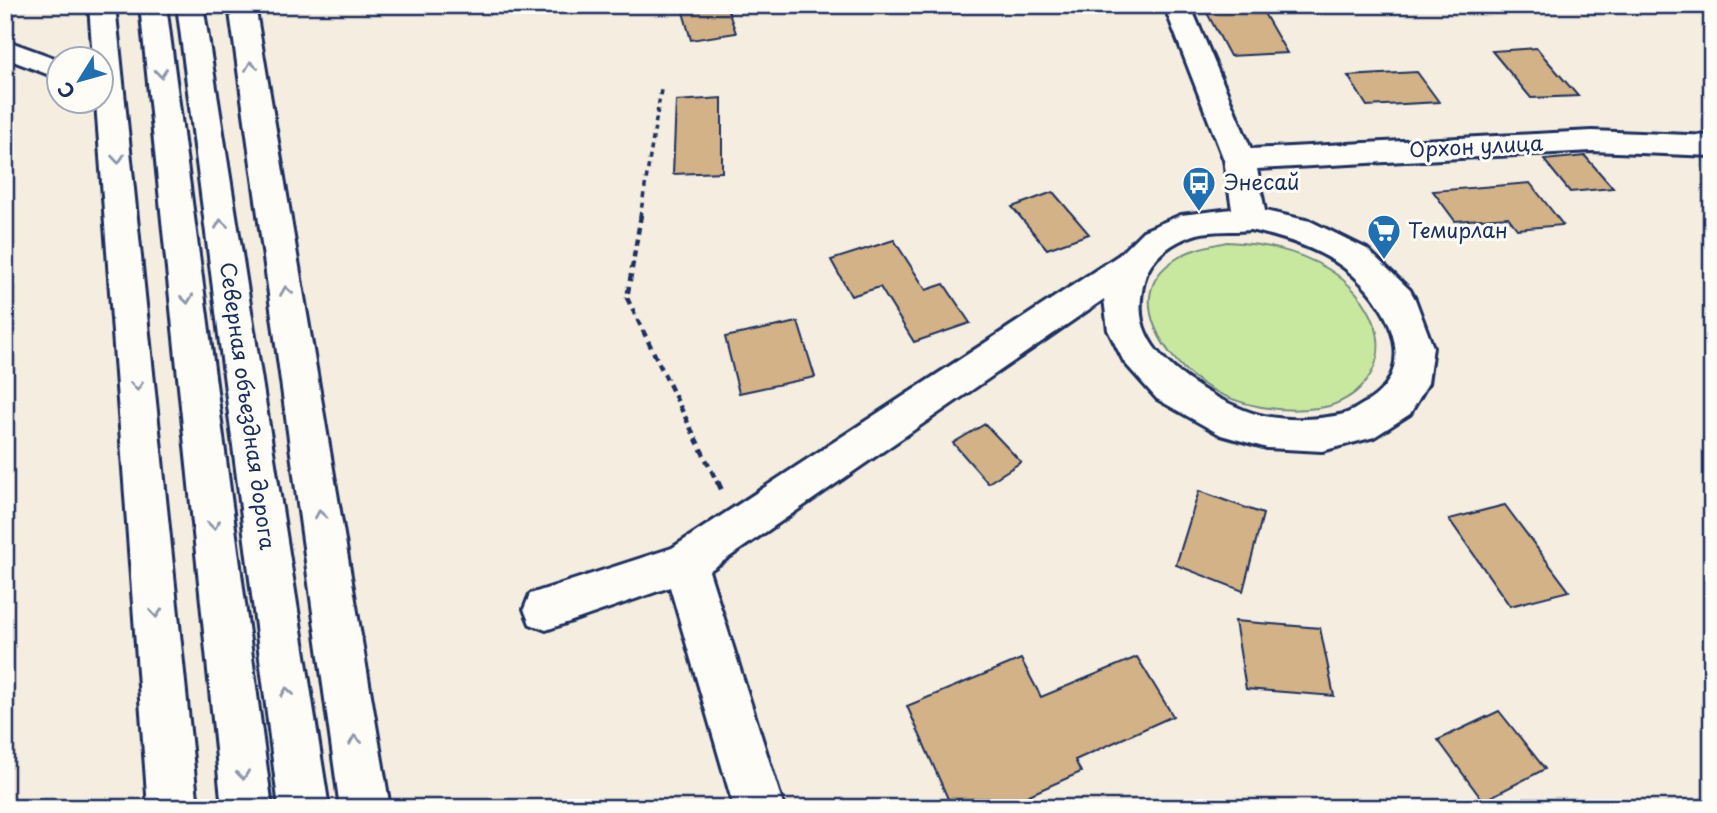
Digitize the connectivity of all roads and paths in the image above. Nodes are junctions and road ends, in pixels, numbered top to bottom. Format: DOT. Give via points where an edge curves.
graph roads {
  1 [pos="102,5"];
  2 [pos="153,5"];
  3 [pos="190,5"];
  4 [pos="242,5"];
  5 [pos="1177,5"];
  6 [pos="104,46"];
  7 [pos="5,48"];
  8 [pos="46,64"];
  9 [pos="661,90"];
  10 [pos="109,116"];
  11 [pos="1712,146"];
  12 [pos="1240,160"];
  13 [pos="1250,219"];
  14 [pos="1131,264"];
  15 [pos="741,528"];
  16 [pos="685,563"];
  17 [pos="546,609"];
  18 [pos="173,808"];
  19 [pos="247,808"];
  20 [pos="304,808"];
  21 [pos="365,808"];
  22 [pos="759,808"];
  1 -- 6 [label="main road"];
  2 -- 19 [label="main road, Северная объездная дорога, one-way"];
  20 -- 3 [label="main road, Северная объездная дорога, one-way"];
  21 -- 4 [label="main road, one-way"];
  5 -- 12 [label="main road"];
  7 -- 8 [label="main road"];
  9 -- 15 [label="path" via="627,298"];
  10 -- 18 [label="main road, one-way"];
  11 -- 12 [label="main road, Орхон улица" via="1592,141"];
  12 -- 13 [label="main road"];
  13 -- 14 [label="main road" via="1193,223 1155,239"];
  13 -- 14 [label="main road" via="1298,229 1355,258 1397,299 1415,347 1409,383 1396,402 1360,426 1322,435 1267,432 1235,424 1170,388 1137,352 1126,330 1122,300"];
  14 -- 15 [label="main road"];
  15 -- 16 [label="main road"];
  16 -- 17 [label="main road"];
  16 -- 22 [label="main road"];
}
